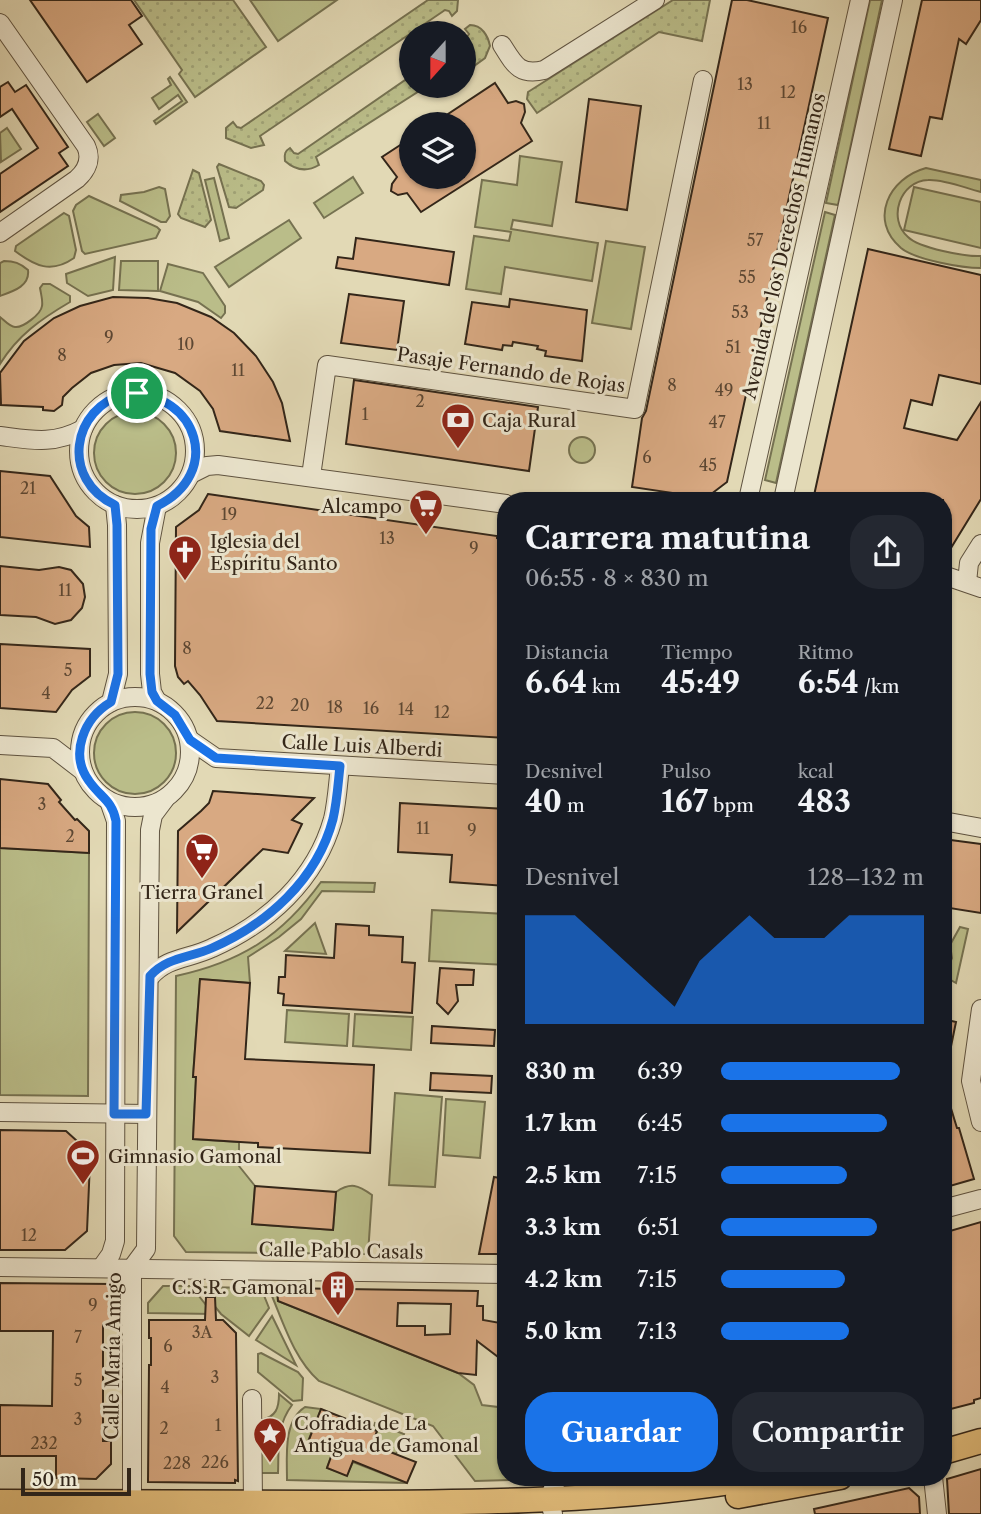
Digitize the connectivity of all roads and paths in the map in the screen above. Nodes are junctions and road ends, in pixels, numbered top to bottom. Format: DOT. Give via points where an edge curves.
graph roads {
  1 [pos="655,0"];
  2 [pos="860,0"];
  3 [pos="893,0"];
  4 [pos="0,23"];
  5 [pos="502,46"];
  6 [pos="703,80"];
  7 [pos="0,233"];
  8 [pos="83,429"];
  9 [pos="0,436"];
  10 [pos="48,441"];
  11 [pos="194,441"];
  12 [pos="80,464"];
  13 [pos="218,465"];
  14 [pos="191,474"];
  15 [pos="311,477"];
  16 [pos="750,492"];
  17 [pos="785,492"];
  18 [pos="497,503"];
  19 [pos="115,505"];
  20 [pos="157,506"];
  21 [pos="981,544"];
  22 [pos="952,578"];
  23 [pos="974,585"];
  24 [pos="157,701"];
  25 [pos="111,702"];
  26 [pos="89,723"];
  27 [pos="190,740"];
  28 [pos="0,745"];
  29 [pos="53,748"];
  30 [pos="216,758"];
  31 [pos="340,766"];
  32 [pos="83,771"];
  33 [pos="186,775"];
  34 [pos="497,775"];
  35 [pos="165,799"];
  36 [pos="109,801"];
  37 [pos="952,823"];
  38 [pos="981,828"];
  39 [pos="150,940"];
  40 [pos="175,959"];
  41 [pos="150,976"];
  42 [pos="981,1009"];
  43 [pos="0,1112"];
  44 [pos="114,1114"];
  45 [pos="146,1114"];
  46 [pos="981,1122"];
  47 [pos="981,1199"];
  48 [pos="952,1207"];
  49 [pos="146,1249"];
  50 [pos="0,1267"];
  51 [pos="101,1268"];
  52 [pos="132,1268"];
  53 [pos="175,1270"];
  54 [pos="497,1274"];
  55 [pos="251,1399"];
  56 [pos="981,1425"];
  57 [pos="952,1433"];
  58 [pos="981,1441"];
  59 [pos="952,1449"];
  60 [pos="628,1486"];
  61 [pos="774,1486"];
  62 [pos="934,1486"];
  63 [pos="553,1496"];
  64 [pos="0,1502"];
  65 [pos="132,1502"];
  66 [pos="263,1508"];
  67 [pos="574,1514"];
  68 [pos="937,1514"];
  1 -- 5 [label="street" via="544,70 522,71"];
  2 -- 16 [label="street, Avenida de los Derechos Humanos"];
  3 -- 17 [label="street"];
  4 -- 7 [label="street" via="89,156 77,179"];
  6 -- 15 [label="street, Pasaje Fernando de Rojas" via="635,410 327,365"];
  8 -- 10 [label="street"];
  8 -- 11 [label="street" via="94,411 110,399 127,393 145,394 175,407"];
  8 -- 12 [label="street"];
  9 -- 10 [label="street"];
  10 -- 12 [label="street"];
  11 -- 13 [label="street"];
  11 -- 14 [label="street"];
  12 -- 19 [label="street" via="92,489"];
  13 -- 14 [label="street"];
  13 -- 15 [label="street"];
  14 -- 20 [label="street" via="180,491"];
  15 -- 18 [label="street"];
  19 -- 20 [label="street"];
  19 -- 25 [label="street" via="118,674"];
  20 -- 24 [label="street" via="150,543 151,684"];
  21 -- 23 [label="street" via="969,563"];
  22 -- 23 [label="street"];
  24 -- 25 [label="street" via="132,698"];
  24 -- 27 [label="street" via="175,715"];
  25 -- 26 [label="street"];
  26 -- 29 [label="street"];
  26 -- 32 [label="street" via="80,746"];
  27 -- 30 [label="street"];
  27 -- 33 [label="street"];
  28 -- 29 [label="street"];
  29 -- 32 [label="street"];
  30 -- 31 [label="street, Calle Luis Alberdi"];
  30 -- 33 [label="street"];
  31 -- 34 [label="street, Calle Luis Alberdi"];
  31 -- 40 [label="street" via="331,823 317,856 295,888 252,927 201,953"];
  32 -- 36 [label="street"];
  33 -- 35 [label="street"];
  35 -- 36 [label="street" via="143,806"];
  35 -- 39 [label="street" via="151,822"];
  36 -- 44 [label="street, Calle María Amigo" via="116,821"];
  37 -- 38 [label="street"];
  39 -- 40 [label="street"];
  39 -- 41 [label="street"];
  40 -- 41 [label="street"];
  41 -- 45 [label="street"];
  42 -- 46 [label="street" via="971,1081"];
  43 -- 44 [label="street"];
  44 -- 45 [label="street"];
  44 -- 51 [label="street, Calle María Amigo" via="115,1241"];
  45 -- 49 [label="street"];
  47 -- 48 [label="street"];
  49 -- 52 [label="street, Calle María Amigo"];
  49 -- 53 [label="street"];
  50 -- 51 [label="street, Calle Pablo Casals"];
  51 -- 52 [label="street, Calle Pablo Casals"];
  52 -- 53 [label="street, Calle Pablo Casals"];
  52 -- 65 [label="street, Calle María Amigo"];
  53 -- 54 [label="street, Calle Pablo Casals"];
  55 -- 66 [label="street"];
  56 -- 57 [label="highway"];
  58 -- 59 [label="highway"];
  60 -- 63 [label="highway"];
  61 -- 67 [label="highway" via="700,1501"];
  62 -- 68 [label="street"];
  63 -- 66 [label="highway"];
  64 -- 65 [label="highway"];
  65 -- 66 [label="highway"];
}
